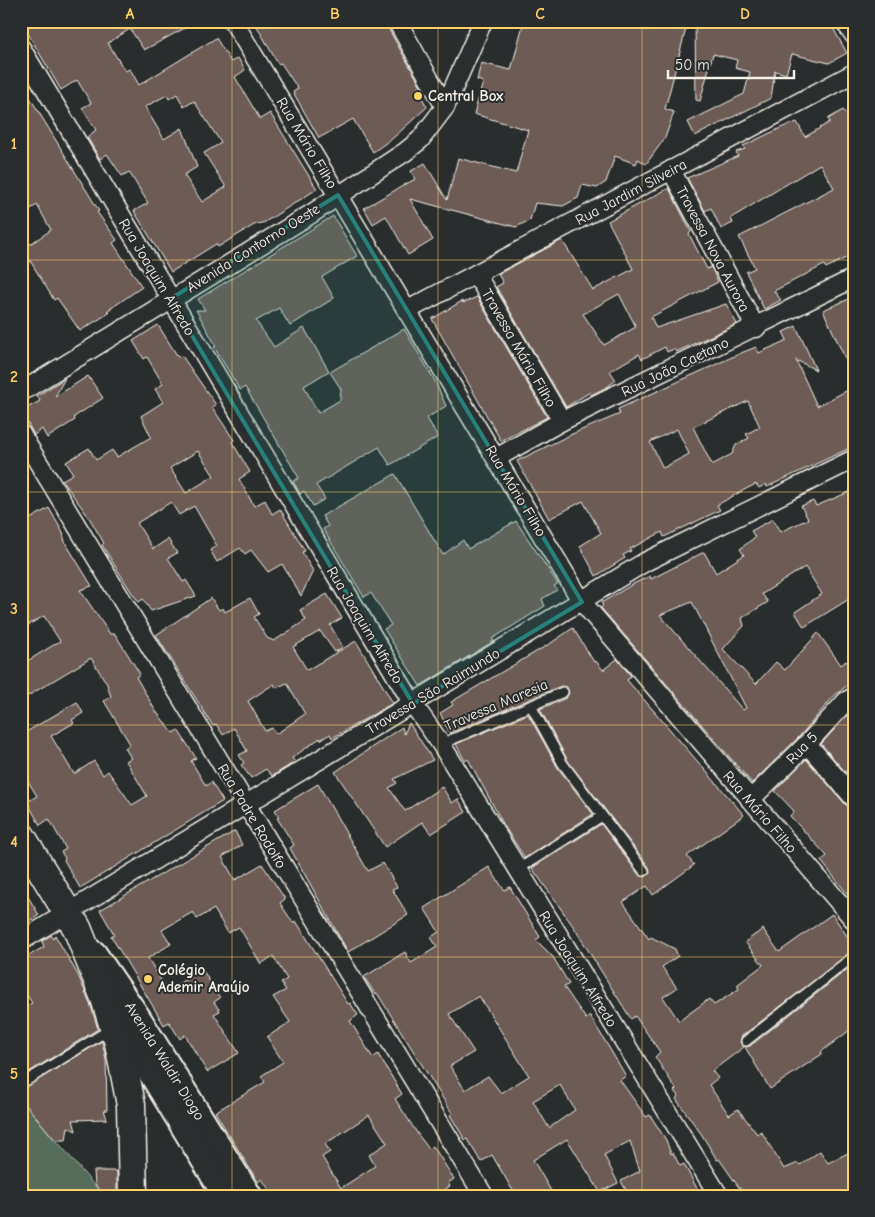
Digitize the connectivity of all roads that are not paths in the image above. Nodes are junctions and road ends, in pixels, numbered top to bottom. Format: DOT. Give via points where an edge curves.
graph roads {
  1 [pos="233,21"];
  2 [pos="397,21"];
  3 [pos="483,21"];
  4 [pos="844,21"];
  5 [pos="854,35"];
  6 [pos="21,48"];
  7 [pos="854,73"];
  8 [pos="444,106"];
  9 [pos="671,170"];
  10 [pos="338,194"];
  11 [pos="476,274"];
  12 [pos="854,278"];
  13 [pos="170,299"];
  14 [pos="408,310"];
  15 [pos="756,328"];
  16 [pos="21,392"];
  17 [pos="562,421"];
  18 [pos="21,434"];
  19 [pos="496,458"];
  20 [pos="854,460"];
  21 [pos="582,602"];
  22 [pos="563,692"];
  23 [pos="854,697"];
  24 [pos="412,704"];
  25 [pos="531,706"];
  26 [pos="441,744"];
  27 [pos="807,744"];
  28 [pos="854,798"];
  29 [pos="750,800"];
  30 [pos="245,804"];
  31 [pos="602,816"];
  32 [pos="21,836"];
  33 [pos="517,870"];
  34 [pos="644,871"];
  35 [pos="72,920"];
  36 [pos="854,920"];
  37 [pos="21,941"];
  38 [pos="854,956"];
  39 [pos="105,998"];
  40 [pos="114,1026"];
  41 [pos="746,1041"];
  42 [pos="21,1084"];
  43 [pos="133,1196"];
  44 [pos="226,1196"];
  45 [pos="249,1196"];
  46 [pos="484,1196"];
  47 [pos="719,1196"];
  1 -- 10 [label="street, Rua Mário Filho"];
  2 -- 8 [label="street"];
  3 -- 8 [label="street, Avenida Contorno Oeste"];
  4 -- 5 [label="street"];
  6 -- 13 [label="street, Rua Joaquim Alfredo"];
  7 -- 9 [label="street, Rua Jardim Silveira"];
  8 -- 10 [label="street, Avenida Contorno Oeste" via="420,140"];
  9 -- 11 [label="street, Rua Jardim Silveira"];
  9 -- 15 [label="street, Travessa Nova Aurora"];
  10 -- 13 [label="street, Avenida Contorno Oeste" via="312,214"];
  10 -- 14 [label="street, Rua Mário Filho"];
  11 -- 14 [label="street, Rua Jardim Silveira"];
  11 -- 17 [label="street, Travessa Mário Filho"];
  12 -- 15 [label="street, Rua João Caetano"];
  13 -- 16 [label="street, Avenida Contorno Oeste"];
  13 -- 24 [label="street, Rua Joaquim Alfredo"];
  14 -- 19 [label="street, Rua Mário Filho"];
  15 -- 17 [label="street, Rua João Caetano"];
  17 -- 19 [label="street, Rua João Caetano"];
  18 -- 30 [label="street, Rua Padre Rodolfo"];
  19 -- 21 [label="street, Rua Mário Filho"];
  20 -- 21 [label="street, Travessa São Raimundo" via="645,562"];
  21 -- 24 [label="street, Travessa São Raimundo"];
  21 -- 29 [label="street, Rua Mário Filho"];
  22 -- 25 [label="lane, Travessa Maresia"];
  23 -- 27 [label="street, Rua 5" via="846,701"];
  24 -- 26 [label="street, Rua Joaquim Alfredo"];
  24 -- 30 [label="street, Travessa São Raimundo"];
  25 -- 26 [label="lane, Travessa Maresia"];
  25 -- 31 [label="lane" via="563,764"];
  26 -- 33 [label="street, Rua Joaquim Alfredo"];
  27 -- 28 [label="street"];
  27 -- 29 [label="street, Rua 5"];
  29 -- 36 [label="street, Rua Mário Filho"];
  30 -- 35 [label="street, Travessa São Raimundo"];
  30 -- 46 [label="street, Rua Padre Rodolfo"];
  31 -- 33 [label="lane"];
  31 -- 34 [label="lane"];
  32 -- 35 [label="main road, Avenida Waldir Diogo"];
  33 -- 47 [label="street, Rua Joaquim Alfredo"];
  35 -- 37 [label="street, Travessa São Raimundo"];
  35 -- 39 [label="main road, Avenida Waldir Diogo"];
  35 -- 45 [label="street, Avenida Waldir Diogo" via="136,1015"];
  38 -- 41 [label="lane"];
  39 -- 40 [label="main road, Avenida Waldir Diogo"];
  39 -- 44 [label="street, Avenida Waldir Diogo"];
  40 -- 42 [label="lane"];
  40 -- 43 [label="main road, Avenida Waldir Diogo" via="131,1105"];
}
